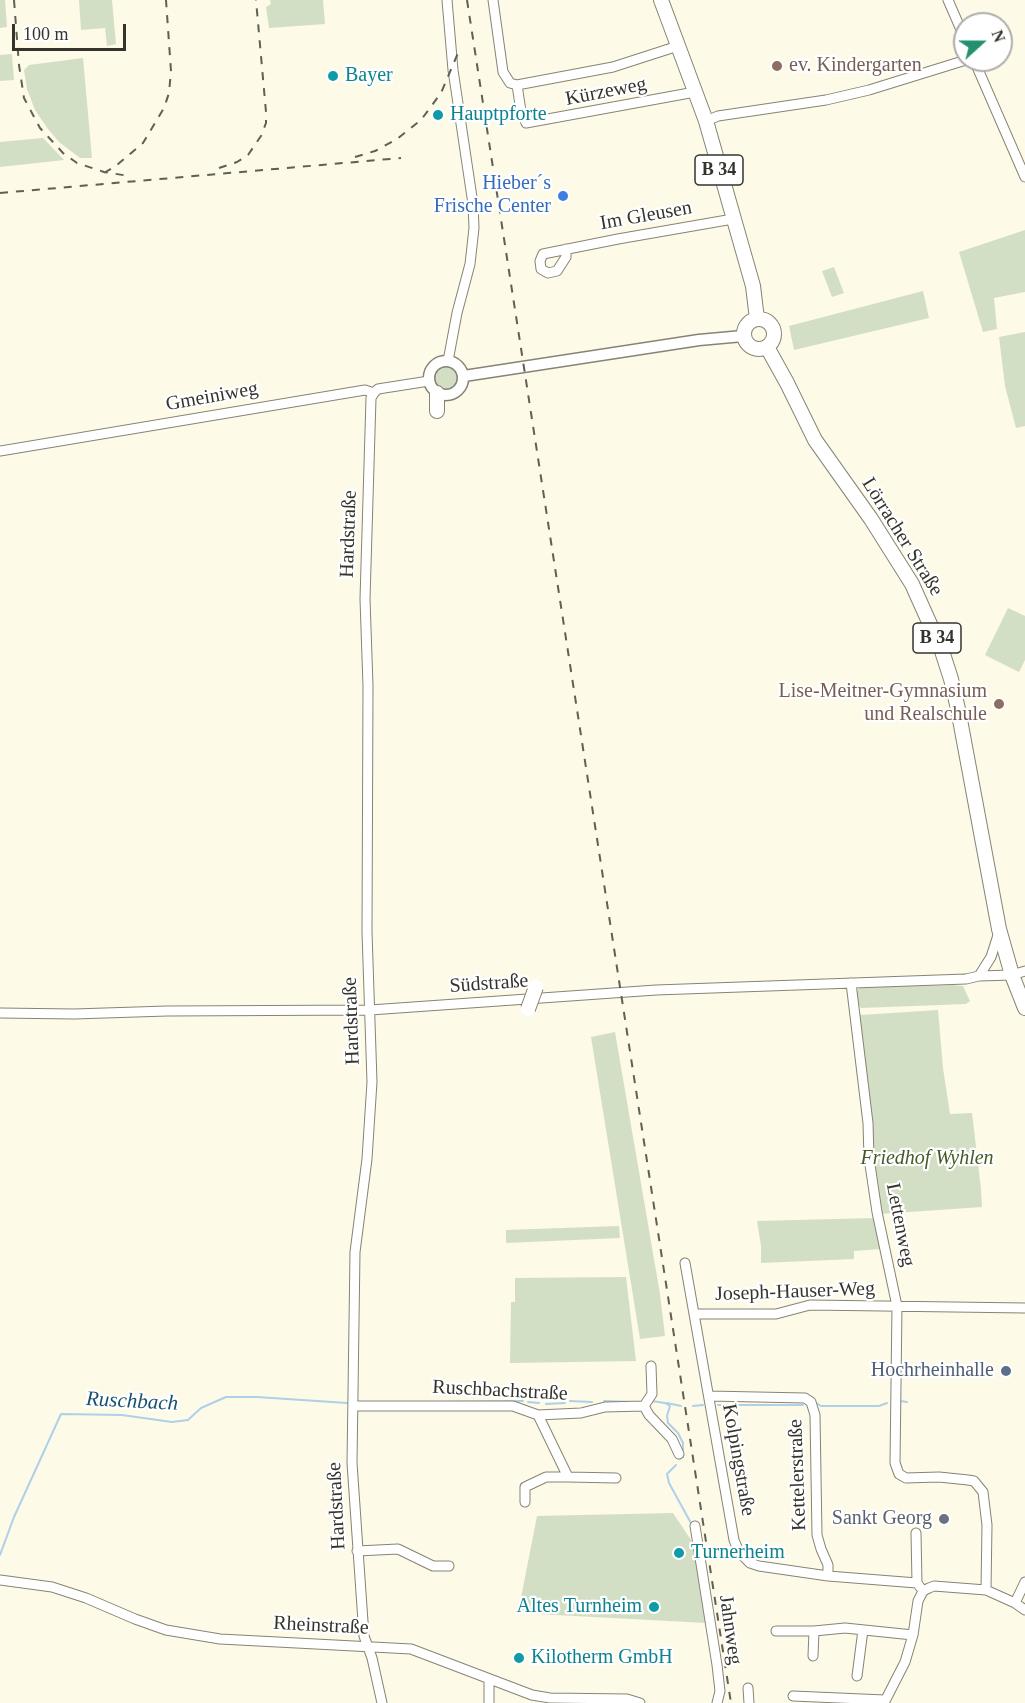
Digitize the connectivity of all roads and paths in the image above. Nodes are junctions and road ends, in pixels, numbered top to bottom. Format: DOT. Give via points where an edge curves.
graph roads {
  1 [pos="447,0"];
  2 [pos="493,0"];
  3 [pos="661,0"];
  4 [pos="678,46"];
  5 [pos="953,64"];
  6 [pos="979,72"];
  7 [pos="517,85"];
  8 [pos="696,92"];
  9 [pos="706,121"];
  10 [pos="1025,177"];
  11 [pos="733,219"];
  12 [pos="566,249"];
  13 [pos="757,319"];
  14 [pos="744,336"];
  15 [pos="767,347"];
  16 [pos="448,361"];
  17 [pos="464,376"];
  18 [pos="429,381"];
  19 [pos="374,393"];
  20 [pos="443,394"];
  21 [pos="441,411"];
  22 [pos="0,451"];
  23 [pos="999,929"];
  24 [pos="1018,973"];
  25 [pos="979,976"];
  26 [pos="851,983"];
  27 [pos="536,987"];
  28 [pos="1025,1008"];
  29 [pos="528,1009"];
  30 [pos="370,1010"];
  31 [pos="0,1012"];
  32 [pos="685,1263"];
  33 [pos="897,1306"];
  34 [pos="1025,1308"];
  35 [pos="694,1314"];
  36 [pos="651,1365"];
  37 [pos="709,1396"];
  38 [pos="353,1406"];
  39 [pos="644,1406"];
  40 [pos="538,1415"];
  41 [pos="679,1454"];
  42 [pos="568,1477"];
  43 [pos="616,1478"];
  44 [pos="525,1502"];
  45 [pos="695,1526"];
  46 [pos="916,1533"];
  47 [pos="357,1551"];
  48 [pos="449,1566"];
  49 [pos="828,1576"];
  50 [pos="0,1580"];
  51 [pos="1025,1582"];
  52 [pos="917,1583"];
  53 [pos="986,1590"];
  54 [pos="923,1592"];
  55 [pos="1015,1603"];
  56 [pos="1025,1610"];
  57 [pos="863,1630"];
  58 [pos="776,1631"];
  59 [pos="814,1631"];
  60 [pos="913,1635"];
  61 [pos="368,1646"];
  62 [pos="813,1656"];
  63 [pos="857,1677"];
  64 [pos="489,1680"];
  65 [pos="748,1688"];
  66 [pos="793,1696"];
  67 [pos="532,1699"];
  68 [pos="885,1701"];
  69 [pos="382,1703"];
  70 [pos="489,1703"];
  71 [pos="640,1703"];
  72 [pos="717,1703"];
  73 [pos="749,1703"];
  1 -- 16 [label="street" via="451,60 474,222 470,264"];
  2 -- 7 [label="street, Kürzeweg" via="503,72 510,83"];
  3 -- 4 [label="main road, B 34"];
  4 -- 7 [label="street, Kürzeweg" via="613,67"];
  4 -- 8 [label="main road, B 34"];
  5 -- 9 [label="street" via="869,90"];
  6 -- 10 [label="street"];
  7 -- 8 [label="street, Kürzeweg" via="526,123"];
  8 -- 9 [label="main road, B 34"];
  9 -- 11 [label="main road, B 34"];
  11 -- 12 [label="street, Im Gleusen"];
  11 -- 13 [label="main road, B 34" via="753,286"];
  13 -- 14 [label="main road" via="745,327"];
  13 -- 15 [label="main road" via="766,321 773,331"];
  14 -- 15 [label="main road" via="752,348"];
  14 -- 17 [label="street"];
  15 -- 23 [label="main road, Lörracher Straße / B 34" via="815,440 899,562 932,626 951,678"];
  16 -- 17 [label="street" via="458,366"];
  16 -- 18 [label="street" via="433,367"];
  17 -- 20 [label="street" via="458,392"];
  18 -- 19 [label="street, Gmeiniweg"];
  18 -- 20 [label="street" via="432,389"];
  19 -- 22 [label="street, Gmeiniweg" via="365,390"];
  19 -- 30 [label="street, Hardstraße" via="365,599"];
  20 -- 21 [label="main road"];
  23 -- 24 [label="main road, Lörracher Straße / B 34"];
  23 -- 25 [label="street" via="991,957"];
  24 -- 25 [label="street, Südstraße"];
  24 -- 28 [label="main road, Lörracher Straße / B 34"];
  25 -- 26 [label="street, Südstraße"];
  26 -- 30 [label="street, Südstraße" via="656,990"];
  26 -- 33 [label="street, Lettenweg" via="869,1158"];
  27 -- 29 [label="main road, bridge"];
  30 -- 31 [label="street, Südstraße"];
  30 -- 38 [label="street, Hardstraße" via="371,1116 355,1252"];
  32 -- 35 [label="street, Kolpingstraße"];
  33 -- 34 [label="street, Joseph-Hauser-Weg"];
  33 -- 35 [label="street, Joseph-Hauser-Weg" via="810,1305 776,1314"];
  33 -- 53 [label="street, Lettenweg" via="895,1463 899,1474 906,1478 974,1481 983,1492"];
  35 -- 37 [label="street, Kolpingstraße"];
  36 -- 39 [label="street" via="652,1394"];
  37 -- 49 [label="street, Kolpingstraße" via="739,1552 759,1566"];
  37 -- 49 [label="street, Kettelerstraße" via="805,1398 811,1402 815,1415 817,1535"];
  38 -- 40 [label="street, Ruschbachstraße" via="513,1406"];
  38 -- 47 [label="street, Hardstraße"];
  39 -- 40 [label="street, Ruschbachstraße"];
  39 -- 41 [label="street" via="672,1439"];
  40 -- 42 [label="street"];
  42 -- 43 [label="street"];
  42 -- 44 [label="street" via="546,1477 525,1487"];
  45 -- 72 [label="street, Jahnweg" via="717,1665"];
  46 -- 52 [label="street"];
  47 -- 48 [label="street" via="398,1549 434,1566"];
  47 -- 61 [label="street, Hardstraße"];
  49 -- 52 [label="street, Kolpingstraße"];
  50 -- 61 [label="street, Rheinstraße" via="52,1587 166,1630 195,1636"];
  51 -- 55 [label="street"];
  52 -- 54 [label="street"];
  53 -- 54 [label="street" via="934,1586"];
  53 -- 55 [label="street"];
  54 -- 60 [label="street"];
  55 -- 56 [label="street"];
  57 -- 59 [label="street"];
  57 -- 60 [label="street"];
  57 -- 63 [label="street"];
  58 -- 59 [label="street"];
  59 -- 62 [label="street"];
  60 -- 68 [label="street" via="905,1662"];
  61 -- 64 [label="street, Rheinstraße" via="411,1649"];
  61 -- 69 [label="street, Hardstraße"];
  64 -- 67 [label="street, Rheinstraße"];
  64 -- 70 [label="street"];
  65 -- 73 [label="street"];
  66 -- 68 [label="street"];
  67 -- 71 [label="street, Rheinstraße" via="627,1699"];
}
